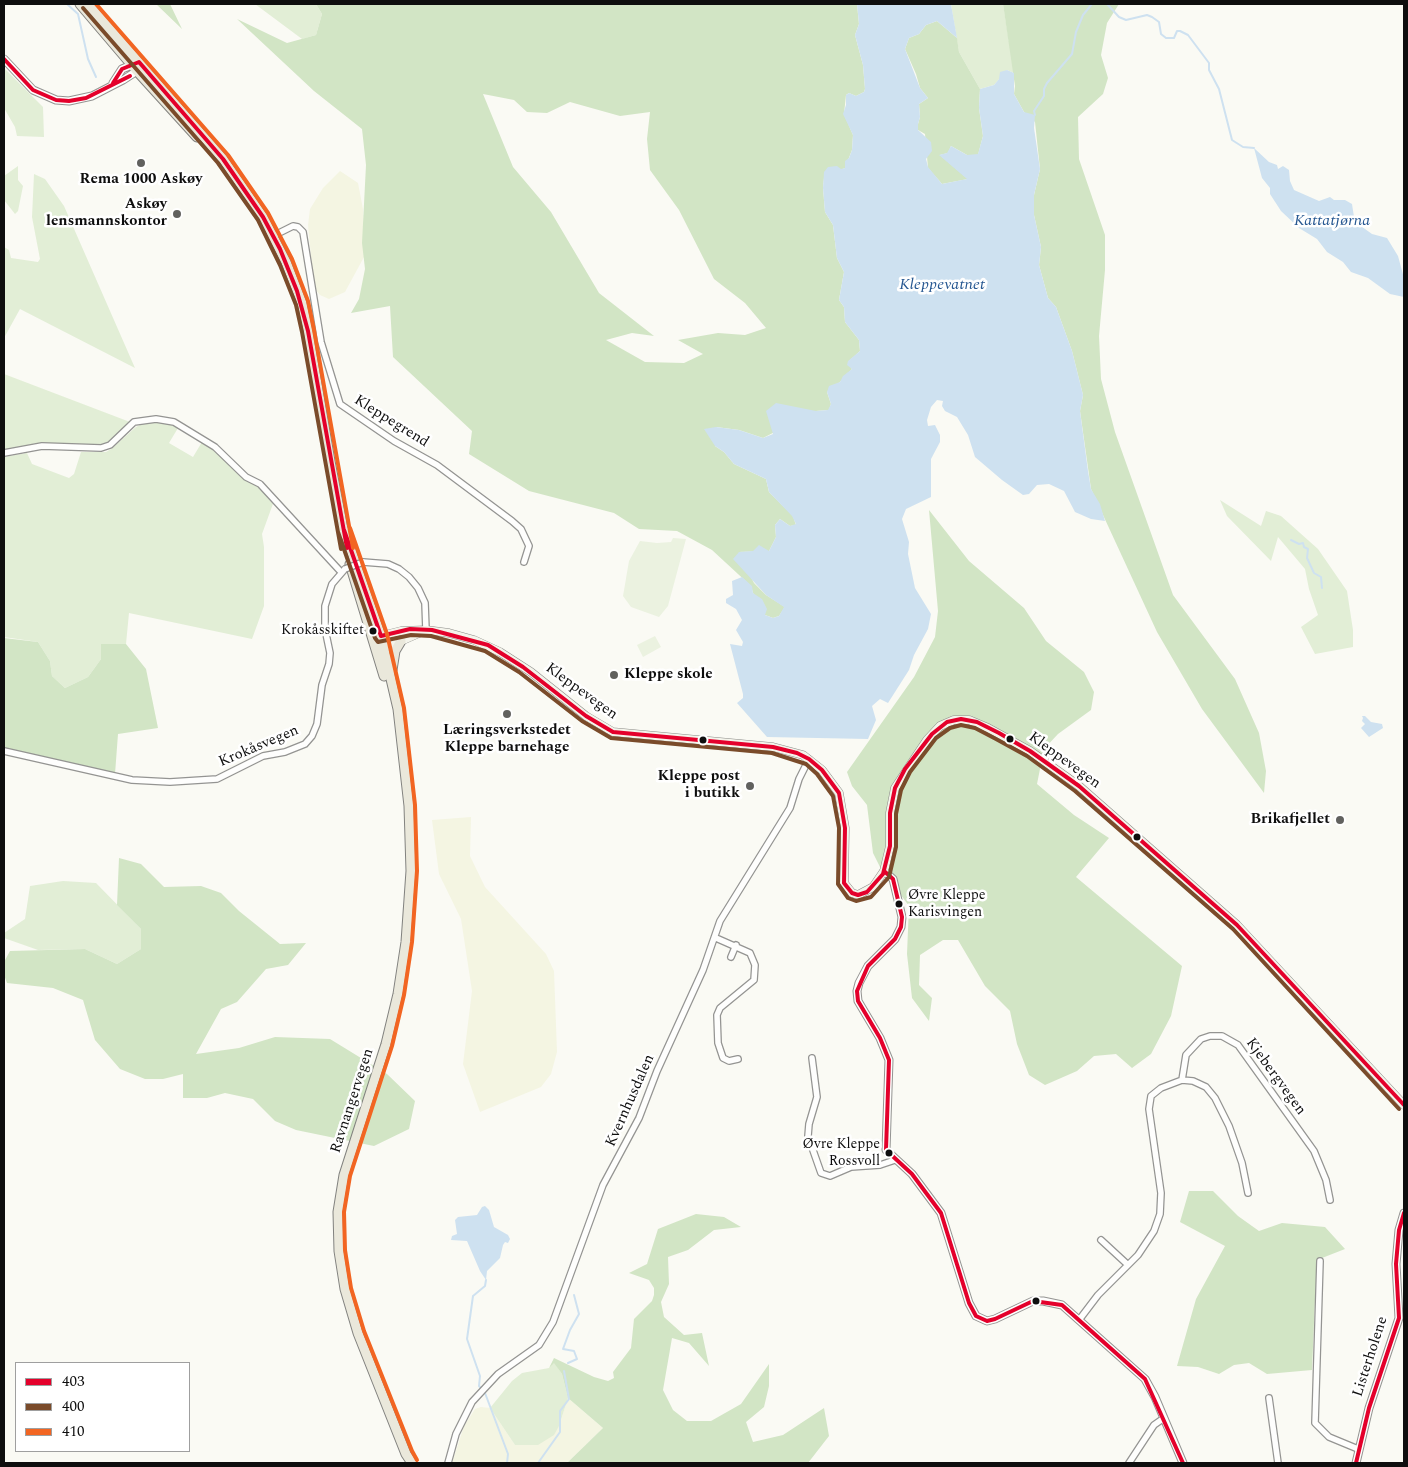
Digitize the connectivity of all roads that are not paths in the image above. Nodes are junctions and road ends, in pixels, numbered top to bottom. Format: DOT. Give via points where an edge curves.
graph roads {
  1 [pos="80,4"];
  2 [pos="88,4"];
  3 [pos="4,59"];
  4 [pos="136,66"];
  5 [pos="273,236"];
  6 [pos="4,453"];
  7 [pos="524,562"];
  8 [pos="343,571"];
  9 [pos="426,630"];
  10 [pos="401,641"];
  11 [pos="380,642"];
  12 [pos="391,680"];
  13 [pos="402,746"];
  14 [pos="4,751"];
  15 [pos="809,759"];
  16 [pos="884,871"];
  17 [pos="716,938"];
  18 [pos="736,945"];
  19 [pos="731,957"];
  20 [pos="812,1058"];
  21 [pos="738,1059"];
  22 [pos="1182,1080"];
  23 [pos="1404,1105"];
  24 [pos="895,1160"];
  25 [pos="1248,1192"];
  26 [pos="1330,1200"];
  27 [pos="1404,1212"];
  28 [pos="1101,1240"];
  29 [pos="1320,1261"];
  30 [pos="1127,1264"];
  31 [pos="1079,1320"];
  32 [pos="1269,1398"];
  33 [pos="1164,1418"];
  34 [pos="1358,1449"];
  35 [pos="407,1459"];
  36 [pos="412,1463"];
  37 [pos="448,1463"];
  38 [pos="1129,1463"];
  39 [pos="1183,1463"];
  40 [pos="1278,1463"];
  41 [pos="1356,1463"];
  1 -- 4 [label="main road, Ravnangervegen"];
  2 -- 4 [label="main road, Ravnangervegen"];
  3 -- 4 [label="street" via="33,90 56,100 86,98"];
  4 -- 5 [label="main road, Ravnangervegen" via="214,147"];
  5 -- 7 [label="street, Kleppegrend" via="293,226 304,232 321,342 340,404 394,441 437,465 512,521 521,529 528,546"];
  5 -- 11 [label="main road, Ravnangervegen" via="292,276 304,313 350,563"];
  6 -- 8 [label="street" via="42,446 101,448 115,441 134,422 156,419 174,422 216,447 246,477 260,484"];
  8 -- 9 [label="street, bridge" via="363,562 388,564 399,569 418,588 424,604"];
  8 -- 14 [label="street, Krokåsvegen" via="332,584 325,606 330,664 322,685 317,724 305,744 263,756 217,779 170,782 132,780"];
  9 -- 10 [label="main road"];
  9 -- 11 [label="main road, Kleppevegen" via="401,631"];
  9 -- 15 [label="main road, Kleppevegen" via="474,640 500,652 586,716 614,732 773,747"];
  10 -- 11 [label="main road"];
  10 -- 12 [label="main road" via="392,660"];
  11 -- 12 [label="main road, Ravnangervegen"];
  11 -- 13 [label="main road, Ravnangervegen"];
  12 -- 13 [label="main road, Ravnangervegen"];
  13 -- 35 [label="main road, Ravnangervegen" via="411,877 406,942 386,1044 344,1175 338,1231 341,1270 350,1308"];
  15 -- 16 [label="main road, Kleppevegen" via="839,793 845,828 843,876 847,888 852,893 863,894 873,887"];
  15 -- 17 [label="street, Kvernhusdalen" via="790,808 724,915"];
  16 -- 23 [label="main road, Kleppevegen" via="890,846 892,799 899,779 915,756 932,734 947,722 969,720 988,728 1030,751 1079,786 1237,925"];
  16 -- 24 [label="street" via="893,879 902,917 901,927 895,939 868,966 858,983 858,1001 889,1060 886,1146"];
  17 -- 18 [label="street"];
  17 -- 37 [label="street, Kvernhusdalen" via="639,1118 602,1185 553,1322 539,1346 498,1374 472,1402 456,1434"];
  18 -- 19 [label="street"];
  18 -- 21 [label="street" via="750,953 755,965 754,980 720,1008 717,1015 718,1043 723,1058 729,1061"];
  20 -- 24 [label="street" via="817,1097 808,1136 821,1173 830,1176 851,1167 880,1165"];
  22 -- 25 [label="street" via="1201,1083 1220,1104 1242,1163"];
  22 -- 26 [label="street, Kjebergvegen" via="1186,1055 1202,1039 1222,1036 1238,1045 1314,1152 1326,1180"];
  22 -- 30 [label="street" via="1161,1088 1150,1099 1149,1114 1160,1179 1160,1207 1150,1238"];
  24 -- 31 [label="street" via="912,1174 941,1213 969,1303 978,1319 995,1319 1028,1303 1043,1301 1062,1305"];
  27 -- 34 [label="street, Listerholene" via="1396,1264 1399,1318"];
  28 -- 30 [label="street"];
  29 -- 34 [label="street" via="1315,1423 1329,1437"];
  30 -- 31 [label="street"];
  31 -- 33 [label="street" via="1145,1379"];
  32 -- 40 [label="street"];
  33 -- 38 [label="street" via="1154,1425"];
  33 -- 39 [label="street"];
  34 -- 41 [label="street, Listerholene"];
  35 -- 36 [label="main road, Ravnangervegen"];
}
